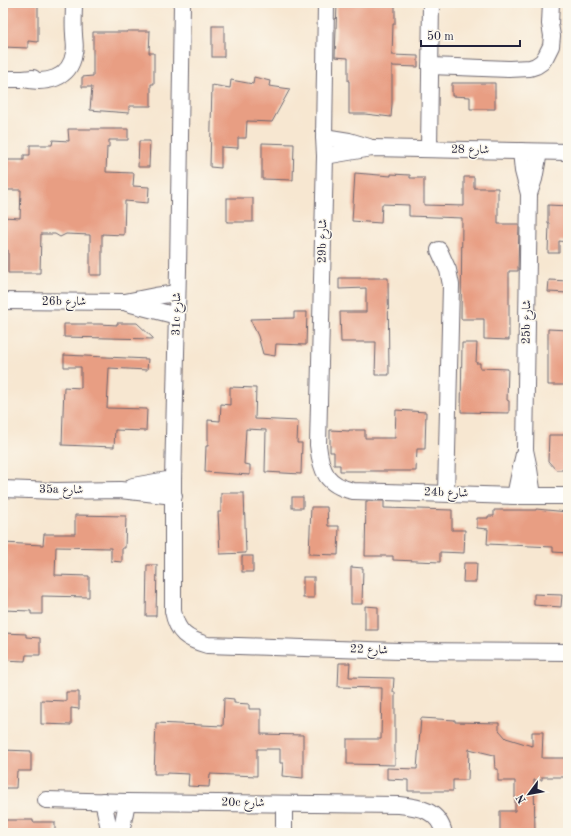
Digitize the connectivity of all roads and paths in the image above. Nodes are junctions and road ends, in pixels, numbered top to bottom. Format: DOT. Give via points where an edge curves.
graph roads {
  1 [pos="74,3"];
  2 [pos="182,3"];
  3 [pos="326,3"];
  4 [pos="431,3"];
  5 [pos="551,3"];
  6 [pos="430,66"];
  7 [pos="3,78"];
  8 [pos="324,137"];
  9 [pos="372,148"];
  10 [pos="429,149"];
  11 [pos="521,151"];
  12 [pos="539,152"];
  13 [pos="568,152"];
  14 [pos="325,156"];
  15 [pos="529,194"];
  16 [pos="439,250"];
  17 [pos="177,293"];
  18 [pos="3,302"];
  19 [pos="125,302"];
  20 [pos="177,316"];
  21 [pos="525,450"];
  22 [pos="327,477"];
  23 [pos="174,479"];
  24 [pos="3,489"];
  25 [pos="120,490"];
  26 [pos="446,493"];
  27 [pos="174,496"];
  28 [pos="515,496"];
  29 [pos="533,496"];
  30 [pos="568,496"];
  31 [pos="177,625"];
  32 [pos="568,652"];
  33 [pos="46,800"];
  34 [pos="103,801"];
  35 [pos="127,802"];
  36 [pos="284,804"];
  37 [pos="110,833"];
  38 [pos="121,833"];
  39 [pos="284,833"];
  40 [pos="444,833"];
  1 -- 7 [label="street" via="74,54 66,70 52,80 43,82"];
  2 -- 17 [label="street, 31c شارع"];
  3 -- 8 [label="street, 29b شارع"];
  4 -- 6 [label="street"];
  5 -- 6 [label="street" via="546,45 538,56 528,63 509,69"];
  6 -- 10 [label="street"];
  8 -- 9 [label="street, شارع 28"];
  8 -- 14 [label="street, 29b شارع"];
  9 -- 10 [label="street, شارع 28"];
  9 -- 14 [label="street, شارع 28"];
  10 -- 11 [label="street, شارع 28"];
  11 -- 12 [label="street, شارع 28"];
  11 -- 15 [label="street, 25b شارع"];
  12 -- 13 [label="street, شارع 28"];
  12 -- 15 [label="street, 25b شارع"];
  14 -- 22 [label="street, 29b شارع" via="318,446"];
  15 -- 21 [label="street, 25b شارع"];
  16 -- 26 [label="street" via="448,270 451,285"];
  17 -- 19 [label="street, 26b شارع"];
  17 -- 20 [label="street, 31c شارع"];
  18 -- 19 [label="street, 26b شارع"];
  19 -- 20 [label="street, 26b شارع"];
  20 -- 23 [label="street, 31c شارع"];
  21 -- 28 [label="street, 25b شارع"];
  21 -- 29 [label="street, 25b شارع"];
  22 -- 26 [label="street, 24b شارع" via="333,484 353,491"];
  23 -- 25 [label="street, 35a شارع"];
  23 -- 27 [label="street, 31c شارع"];
  24 -- 25 [label="street, 35a شارع"];
  25 -- 27 [label="street, 35a شارع"];
  26 -- 28 [label="street, 24b شارع"];
  27 -- 31 [label="street, 31c شارع" via="173,611"];
  28 -- 29 [label="street, 24b شارع"];
  29 -- 30 [label="street, 24b شارع"];
  31 -- 32 [label="street, شارع 22" via="193,641 207,645 400,651"];
  33 -- 34 [label="street, 20c شارع"];
  34 -- 35 [label="street, 20c شارع"];
  34 -- 37 [label="street"];
  35 -- 36 [label="street, 20c شارع"];
  35 -- 38 [label="street"];
  36 -- 39 [label="street"];
  36 -- 40 [label="street, 20c شارع" via="399,805 418,808 427,810 436,817"];
}
